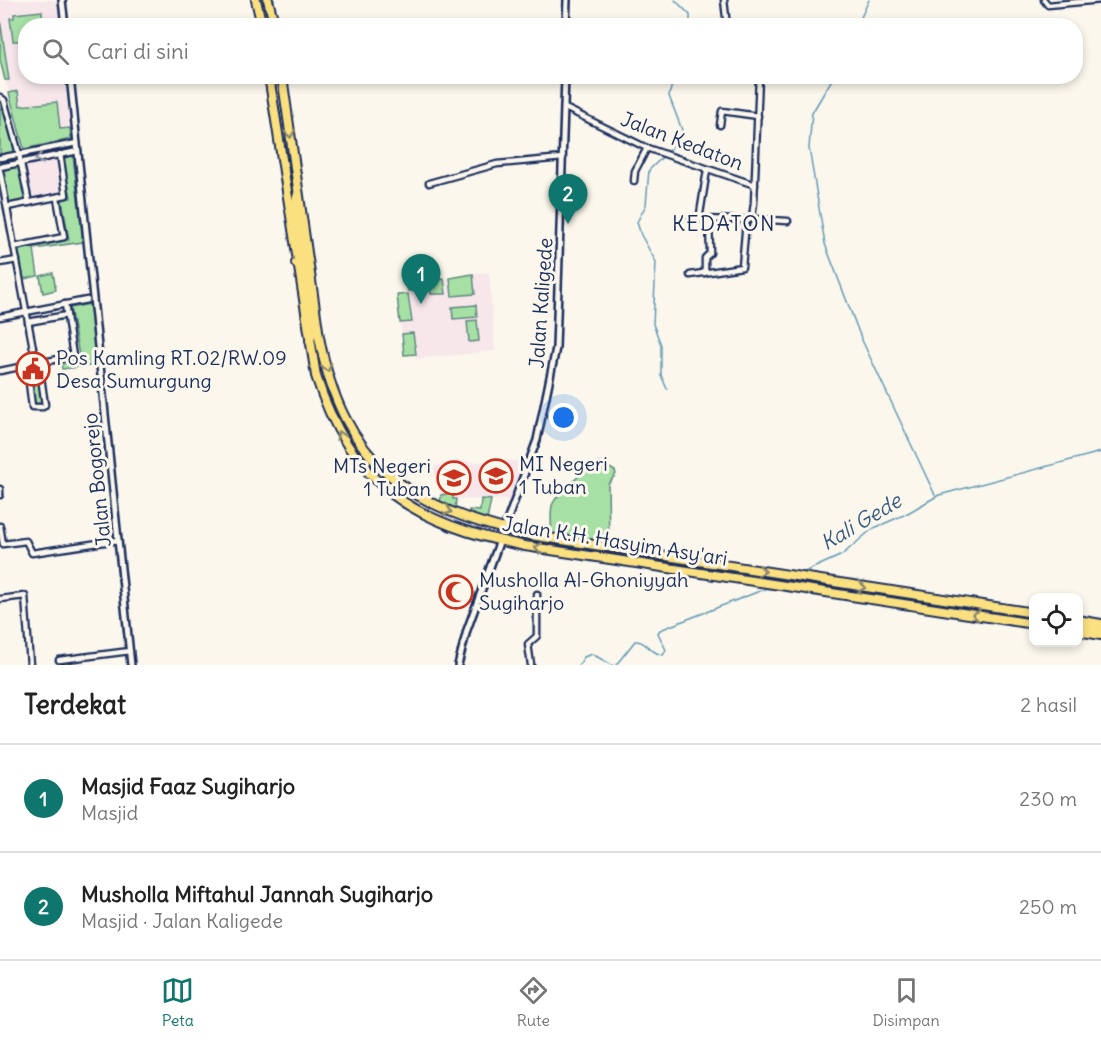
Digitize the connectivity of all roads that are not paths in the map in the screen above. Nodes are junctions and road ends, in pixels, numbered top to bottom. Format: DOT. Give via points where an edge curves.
graph roads {
  1 [pos="62,0"];
  2 [pos="256,0"];
  3 [pos="268,0"];
  4 [pos="567,0"];
  5 [pos="724,0"];
  6 [pos="1044,0"];
  7 [pos="1101,0"];
  8 [pos="64,18"];
  9 [pos="260,18"];
  10 [pos="272,18"];
  11 [pos="566,18"];
  12 [pos="726,18"];
  13 [pos="71,84"];
  14 [pos="270,84"];
  15 [pos="283,84"];
  16 [pos="565,84"];
  17 [pos="759,84"];
  18 [pos="0,97"];
  19 [pos="565,108"];
  20 [pos="758,116"];
  21 [pos="720,125"];
  22 [pos="77,142"];
  23 [pos="647,148"];
  24 [pos="78,151"];
  25 [pos="19,154"];
  26 [pos="60,154"];
  27 [pos="0,158"];
  28 [pos="563,158"];
  29 [pos="21,163"];
  30 [pos="0,169"];
  31 [pos="707,170"];
  32 [pos="634,181"];
  33 [pos="429,183"];
  34 [pos="755,185"];
  35 [pos="299,193"];
  36 [pos="57,198"];
  37 [pos="28,203"];
  38 [pos="7,207"];
  39 [pos="690,219"];
  40 [pos="699,220"];
  41 [pos="709,220"];
  42 [pos="749,220"];
  43 [pos="788,221"];
  44 [pos="14,247"];
  45 [pos="17,260"];
  46 [pos="0,263"];
  47 [pos="296,263"];
  48 [pos="705,273"];
  49 [pos="690,275"];
  50 [pos="311,277"];
  51 [pos="87,300"];
  52 [pos="65,304"];
  53 [pos="26,312"];
  54 [pos="67,315"];
  55 [pos="0,316"];
  56 [pos="28,322"];
  57 [pos="309,341"];
  58 [pos="38,364"];
  59 [pos="27,366"];
  60 [pos="0,371"];
  61 [pos="0,489"];
  62 [pos="0,495"];
  63 [pos="0,526"];
  64 [pos="504,529"];
  65 [pos="118,540"];
  66 [pos="500,540"];
  67 [pos="561,541"];
  68 [pos="624,560"];
  69 [pos="537,594"];
  70 [pos="0,599"];
  71 [pos="1029,612"];
  72 [pos="1083,621"];
  73 [pos="1029,623"];
  74 [pos="1101,624"];
  75 [pos="1083,628"];
  76 [pos="1083,632"];
  77 [pos="1101,633"];
  78 [pos="130,651"];
  79 [pos="59,660"];
  80 [pos="30,665"];
  81 [pos="131,665"];
  82 [pos="458,665"];
  83 [pos="531,665"];
  1 -- 8 [label="street"];
  2 -- 9 [label="highway"];
  3 -- 10 [label="highway"];
  4 -- 11 [label="street"];
  5 -- 12 [label="street"];
  6 -- 7 [label="street" via="1048,5"];
  13 -- 22 [label="street, Jalan Bogorejo"];
  14 -- 47 [label="highway, Jalan K.H. Hasyim Asy'ari"];
  15 -- 35 [label="highway, Jalan K.H. Hasyim Asy'ari, one-way"];
  16 -- 19 [label="street, Jalan Kaligede"];
  17 -- 20 [label="street"];
  18 -- 25 [label="street" via="4,99"];
  19 -- 23 [label="street, Jalan Kedaton"];
  19 -- 28 [label="street, Jalan Kaligede"];
  20 -- 21 [label="street" via="722,111"];
  20 -- 34 [label="street"];
  22 -- 24 [label="street, Jalan Bogorejo"];
  22 -- 25 [label="street"];
  23 -- 31 [label="street, Jalan Kedaton"];
  23 -- 32 [label="street"];
  24 -- 26 [label="street"];
  24 -- 65 [label="street, Jalan Bogorejo"];
  25 -- 27 [label="street"];
  25 -- 29 [label="street"];
  26 -- 29 [label="street, one-way"];
  26 -- 36 [label="street" via="67,194"];
  28 -- 33 [label="street" via="497,164"];
  28 -- 64 [label="street, Jalan Kaligede" via="558,330 552,375 537,440"];
  29 -- 30 [label="street"];
  29 -- 37 [label="street"];
  30 -- 38 [label="street"];
  31 -- 34 [label="street, Jalan Kedaton"];
  31 -- 40 [label="street"];
  34 -- 42 [label="street"];
  35 -- 47 [label="highway" via="295,204 304,266"];
  35 -- 50 [label="highway, Jalan K.H. Hasyim Asy'ari"];
  36 -- 37 [label="street"];
  36 -- 44 [label="street" via="65,235"];
  37 -- 38 [label="street"];
  38 -- 44 [label="street"];
  39 -- 40 [label="street"];
  40 -- 41 [label="street"];
  41 -- 42 [label="street"];
  41 -- 48 [label="street" via="710,253 705,257"];
  42 -- 43 [label="street"];
  42 -- 48 [label="street" via="742,267"];
  44 -- 45 [label="street"];
  45 -- 46 [label="street"];
  45 -- 53 [label="street"];
  47 -- 57 [label="highway, Jalan K.H. Hasyim Asy'ari"];
  48 -- 49 [label="street"];
  50 -- 57 [label="highway" via="305,272 312,331"];
  50 -- 64 [label="highway, Jalan K.H. Hasyim Asy'ari, one-way" via="328,374 345,416 369,454 393,480 415,496 453,514"];
  51 -- 52 [label="street"];
  52 -- 53 [label="street"];
  52 -- 54 [label="street"];
  53 -- 55 [label="street"];
  53 -- 56 [label="street"];
  54 -- 56 [label="street"];
  54 -- 58 [label="street" via="74,351 71,357"];
  56 -- 58 [label="street"];
  66 -- 57 [label="highway, Jalan K.H. Hasyim Asy'ari, one-way" via="427,515 394,497 373,479 350,452 330,414"];
  58 -- 59 [label="street"];
  58 -- 59 [label="street" via="45,405 39,408 32,407"];
  59 -- 60 [label="street"];
  61 -- 62 [label="street"];
  63 -- 65 [label="street" via="4,545 26,541 33,552"];
  64 -- 67 [label="highway, Jalan K.H. Hasyim Asy'ari"];
  65 -- 78 [label="street, Jalan Bogorejo"];
  68 -- 66 [label="highway, Jalan K.H. Hasyim Asy'ari, one-way"];
  66 -- 82 [label="street"];
  67 -- 68 [label="highway" via="570,547 628,555"];
  67 -- 71 [label="highway, Jalan K.H. Hasyim Asy'ari, one-way"];
  73 -- 68 [label="highway, Jalan K.H. Hasyim Asy'ari, one-way"];
  69 -- 83 [label="street" via="537,636 528,644"];
  70 -- 80 [label="street" via="23,595 26,598"];
  72 -- 74 [label="highway"];
  75 -- 77 [label="highway"];
  76 -- 77 [label="highway"];
  78 -- 79 [label="street"];
  78 -- 81 [label="street, Jalan Bogorejo"];
}
